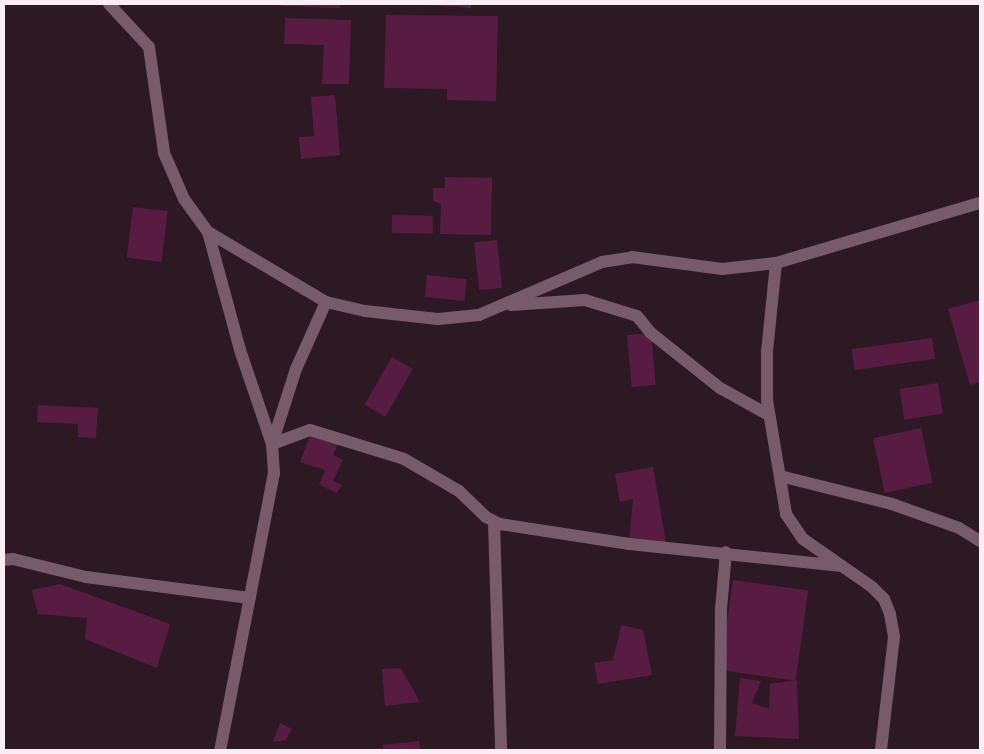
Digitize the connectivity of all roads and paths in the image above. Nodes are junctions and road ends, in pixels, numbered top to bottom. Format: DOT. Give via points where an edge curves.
graph roads {
  1 [pos="109,4"];
  2 [pos="980,203"];
  3 [pos="208,232"];
  4 [pos="776,263"];
  5 [pos="326,302"];
  6 [pos="506,305"];
  7 [pos="769,415"];
  8 [pos="272,444"];
  9 [pos="780,476"];
  10 [pos="494,523"];
  11 [pos="980,541"];
  12 [pos="726,552"];
  13 [pos="4,560"];
  14 [pos="842,566"];
  15 [pos="250,598"];
  16 [pos="220,750"];
  17 [pos="501,750"];
  18 [pos="720,750"];
  19 [pos="881,750"];
  1 -- 3 [label="street" via="149,47 164,153 184,199"];
  2 -- 4 [label="street"];
  3 -- 5 [label="street"];
  3 -- 8 [label="street" via="240,350"];
  4 -- 6 [label="street" via="722,269 625,258 575,271"];
  4 -- 7 [label="street" via="767,351"];
  5 -- 6 [label="street" via="365,311 438,319 479,315"];
  5 -- 8 [label="street" via="296,369"];
  6 -- 7 [label="street" via="585,300 637,316 651,333 720,388"];
  7 -- 9 [label="street"];
  8 -- 10 [label="street" via="310,430 404,459 459,491"];
  8 -- 15 [label="street" via="274,473"];
  9 -- 11 [label="street" via="892,504 959,528"];
  9 -- 14 [label="street" via="786,514 792,528"];
  10 -- 12 [label="street" via="629,544"];
  10 -- 17 [label="street"];
  12 -- 14 [label="street"];
  12 -- 18 [label="street" via="721,609"];
  13 -- 15 [label="street" via="13,559 86,577"];
  14 -- 19 [label="street" via="872,587 884,599 890,614 894,636"];
  15 -- 16 [label="street"];
}
